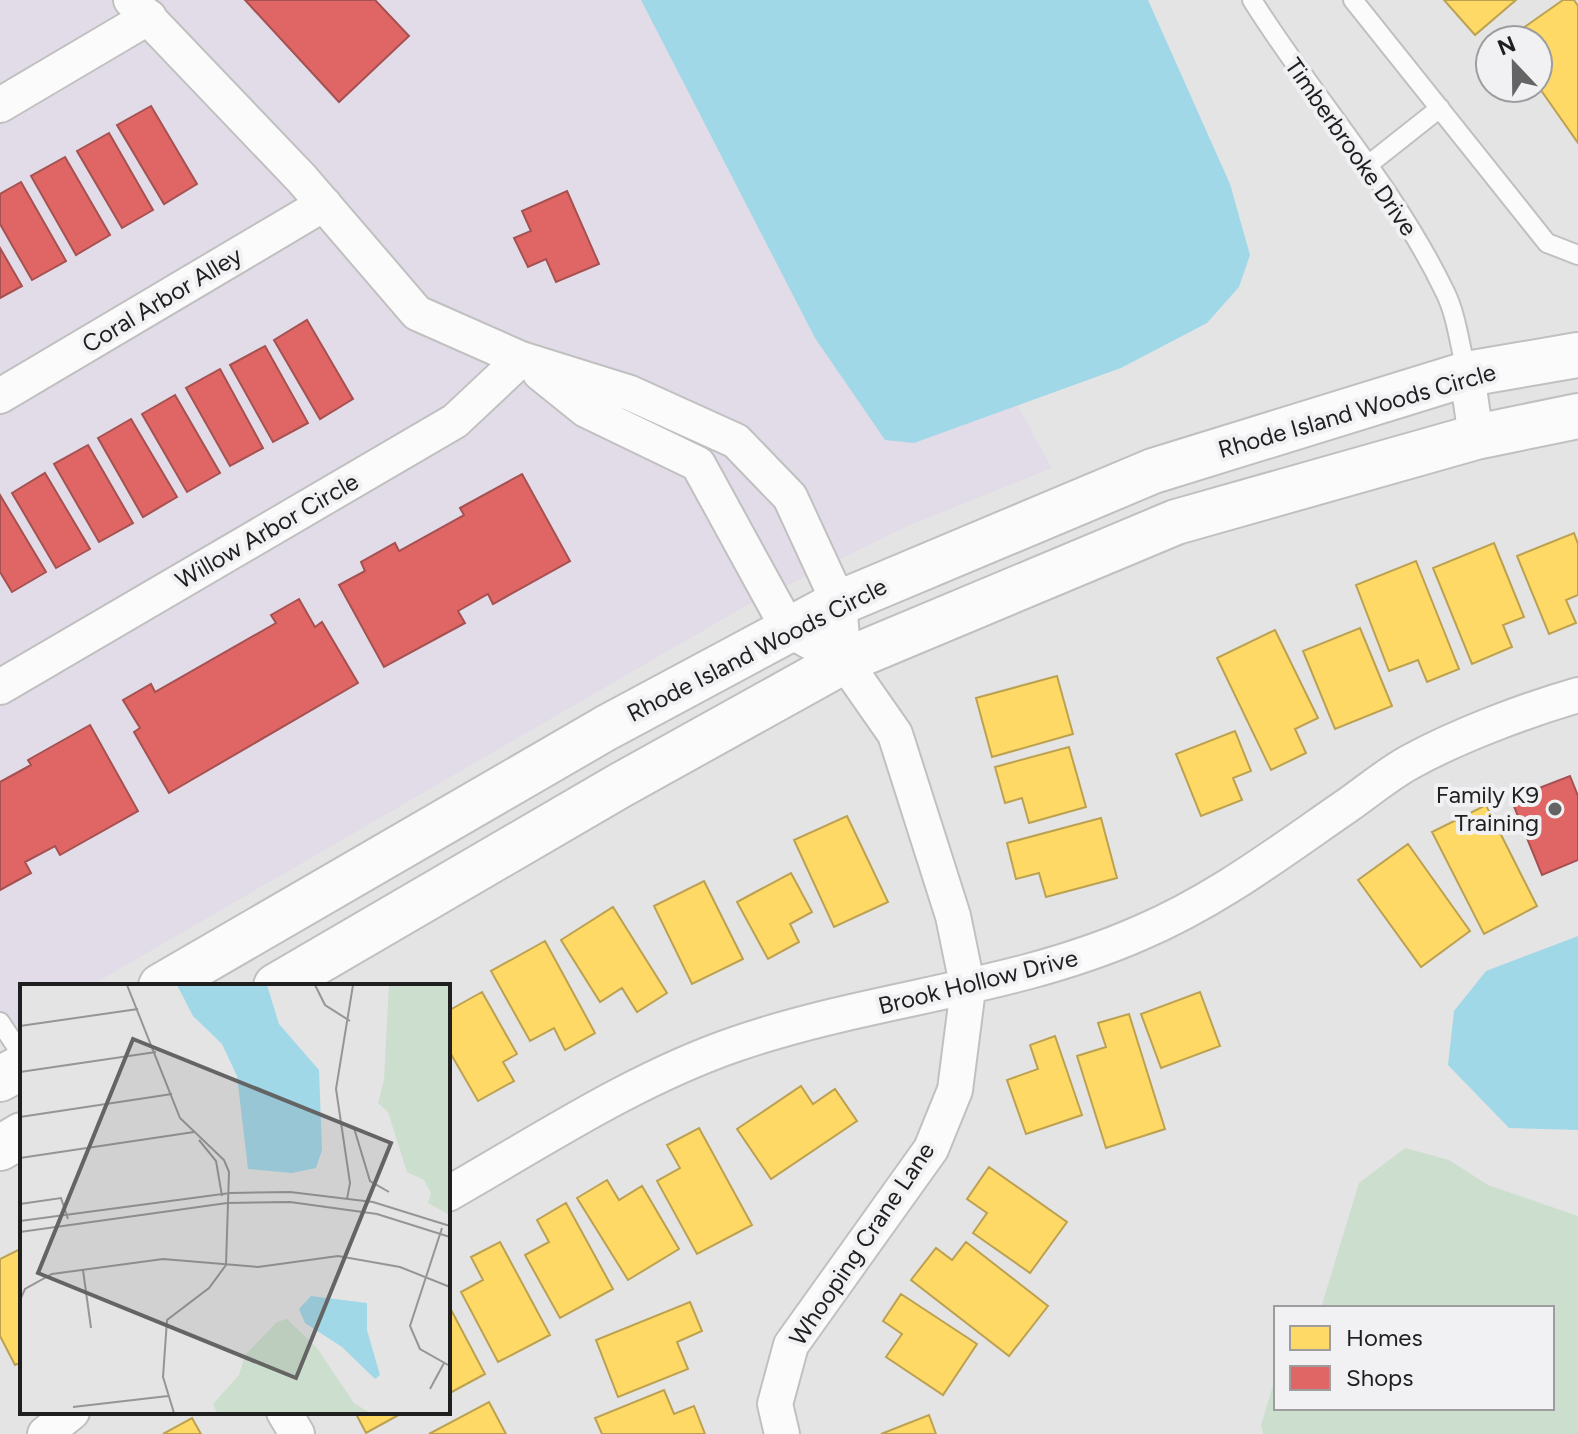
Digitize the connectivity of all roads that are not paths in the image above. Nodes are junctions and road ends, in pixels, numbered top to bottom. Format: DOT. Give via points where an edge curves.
graph roads {
  1 [pos="1252,0"];
  2 [pos="1353,0"];
  3 [pos="140,8"];
  4 [pos="0,105"];
  5 [pos="1440,108"];
  6 [pos="1368,165"];
  7 [pos="324,204"];
  8 [pos="1578,255"];
  9 [pos="1578,355"];
  10 [pos="521,359"];
  11 [pos="1467,374"];
  12 [pos="0,396"];
  13 [pos="1578,416"];
  14 [pos="1476,437"];
  15 [pos="839,603"];
  16 [pos="789,630"];
  17 [pos="844,661"];
  18 [pos="0,687"];
  19 [pos="1578,695"];
  20 [pos="164,984"];
  21 [pos="279,984"];
  22 [pos="968,989"];
  23 [pos="0,1022"];
  24 [pos="20,1052"];
  25 [pos="20,1068"];
  26 [pos="0,1079"];
  27 [pos="20,1136"];
  28 [pos="0,1148"];
  29 [pos="450,1193"];
  30 [pos="70,1414"];
  31 [pos="285,1414"];
  32 [pos="45,1434"];
  33 [pos="297,1434"];
  34 [pos="782,1434"];
  1 -- 6 [label="lane, Timberbrooke Drive"];
  2 -- 5 [label="lane"];
  3 -- 4 [label="street"];
  3 -- 7 [label="street"];
  5 -- 6 [label="lane"];
  5 -- 8 [label="lane" via="1547,243"];
  6 -- 11 [label="lane, Timberbrooke Drive" via="1446,294"];
  7 -- 10 [label="street" via="417,313"];
  7 -- 12 [label="street, Coral Arbor Alley"];
  9 -- 11 [label="street, Rhode Island Woods Circle"];
  10 -- 15 [label="street" via="630,393 736,441 790,497"];
  10 -- 16 [label="street" via="586,410 698,464"];
  10 -- 18 [label="street, Willow Arbor Circle" via="455,421"];
  11 -- 14 [label="street, Timberbrooke Drive"];
  11 -- 15 [label="street, Rhode Island Woods Circle" via="1153,471"];
  13 -- 14 [label="street, Rhode Island Woods Circle"];
  14 -- 17 [label="street, Rhode Island Woods Circle" via="1176,522"];
  15 -- 16 [label="street, Rhode Island Woods Circle"];
  15 -- 17 [label="street"];
  16 -- 17 [label="street"];
  16 -- 20 [label="street, Rhode Island Woods Circle" via="606,728"];
  17 -- 21 [label="street, Rhode Island Woods Circle"];
  17 -- 22 [label="street, Whooping Crane Lane" via="895,734 953,916"];
  19 -- 22 [label="street, Brook Hollow Drive" via="1410,762 1216,896 1142,933 1067,962"];
  22 -- 29 [label="street, Brook Hollow Drive" via="829,1017 735,1044 629,1090"];
  22 -- 34 [label="street, Whooping Crane Lane" via="955,1090 931,1149 791,1345 775,1404"];
  23 -- 24 [label="lane"];
  25 -- 26 [label="street"];
  27 -- 28 [label="street"];
  30 -- 32 [label="street"];
  31 -- 33 [label="street"];
}
